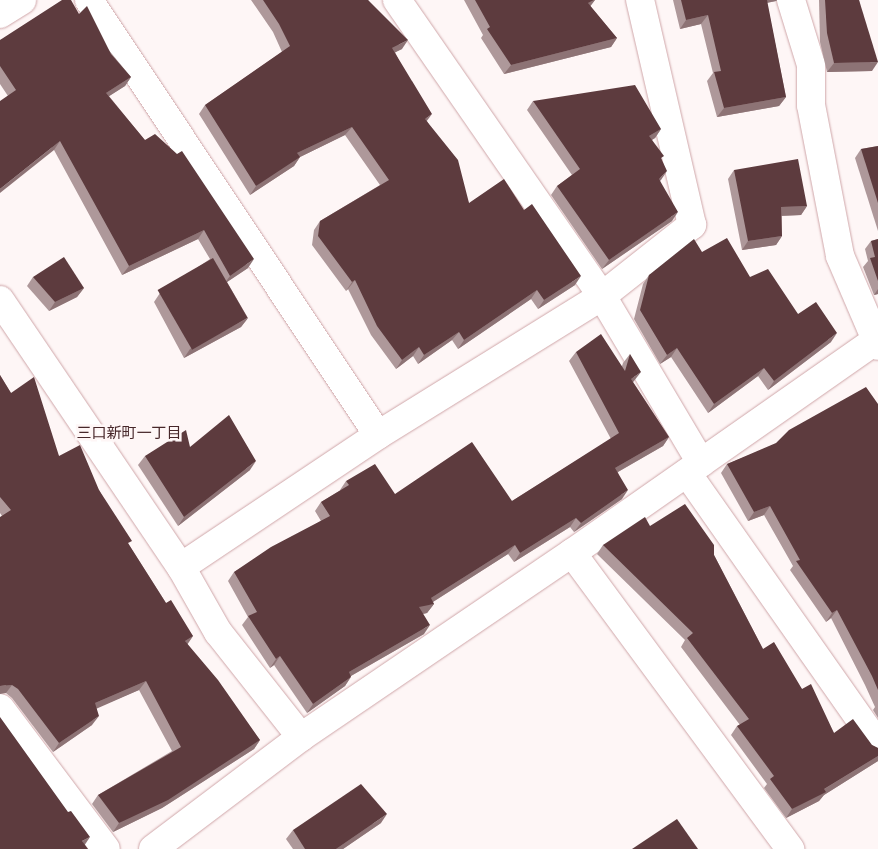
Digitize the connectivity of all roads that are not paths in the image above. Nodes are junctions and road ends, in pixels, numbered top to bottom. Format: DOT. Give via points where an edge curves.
graph roads {
  1 [pos="22,0"];
  2 [pos="89,0"];
  3 [pos="397,0"];
  4 [pos="640,0"];
  5 [pos="791,0"];
  6 [pos="0,14"];
  7 [pos="602,296"];
  8 [pos="0,300"];
  9 [pos="877,343"];
  10 [pos="378,435"];
  11 [pos="694,468"];
  12 [pos="572,553"];
  13 [pos="181,567"];
  14 [pos="0,708"];
  15 [pos="301,737"];
  16 [pos="878,745"];
  17 [pos="106,849"];
  18 [pos="153,849"];
  19 [pos="790,849"];
  1 -- 6 [label="street"];
  2 -- 10 [label="street"];
  3 -- 7 [label="street"];
  4 -- 7 [label="street" via="692,225"];
  5 -- 9 [label="street" via="811,66 811,105 840,256"];
  7 -- 10 [label="street"];
  7 -- 11 [label="street"];
  8 -- 13 [label="street"];
  9 -- 11 [label="street"];
  10 -- 13 [label="street"];
  11 -- 12 [label="street"];
  11 -- 16 [label="street"];
  12 -- 15 [label="street"];
  12 -- 19 [label="street"];
  13 -- 15 [label="street" via="218,632"];
  14 -- 17 [label="street"];
  15 -- 18 [label="street"];
}
